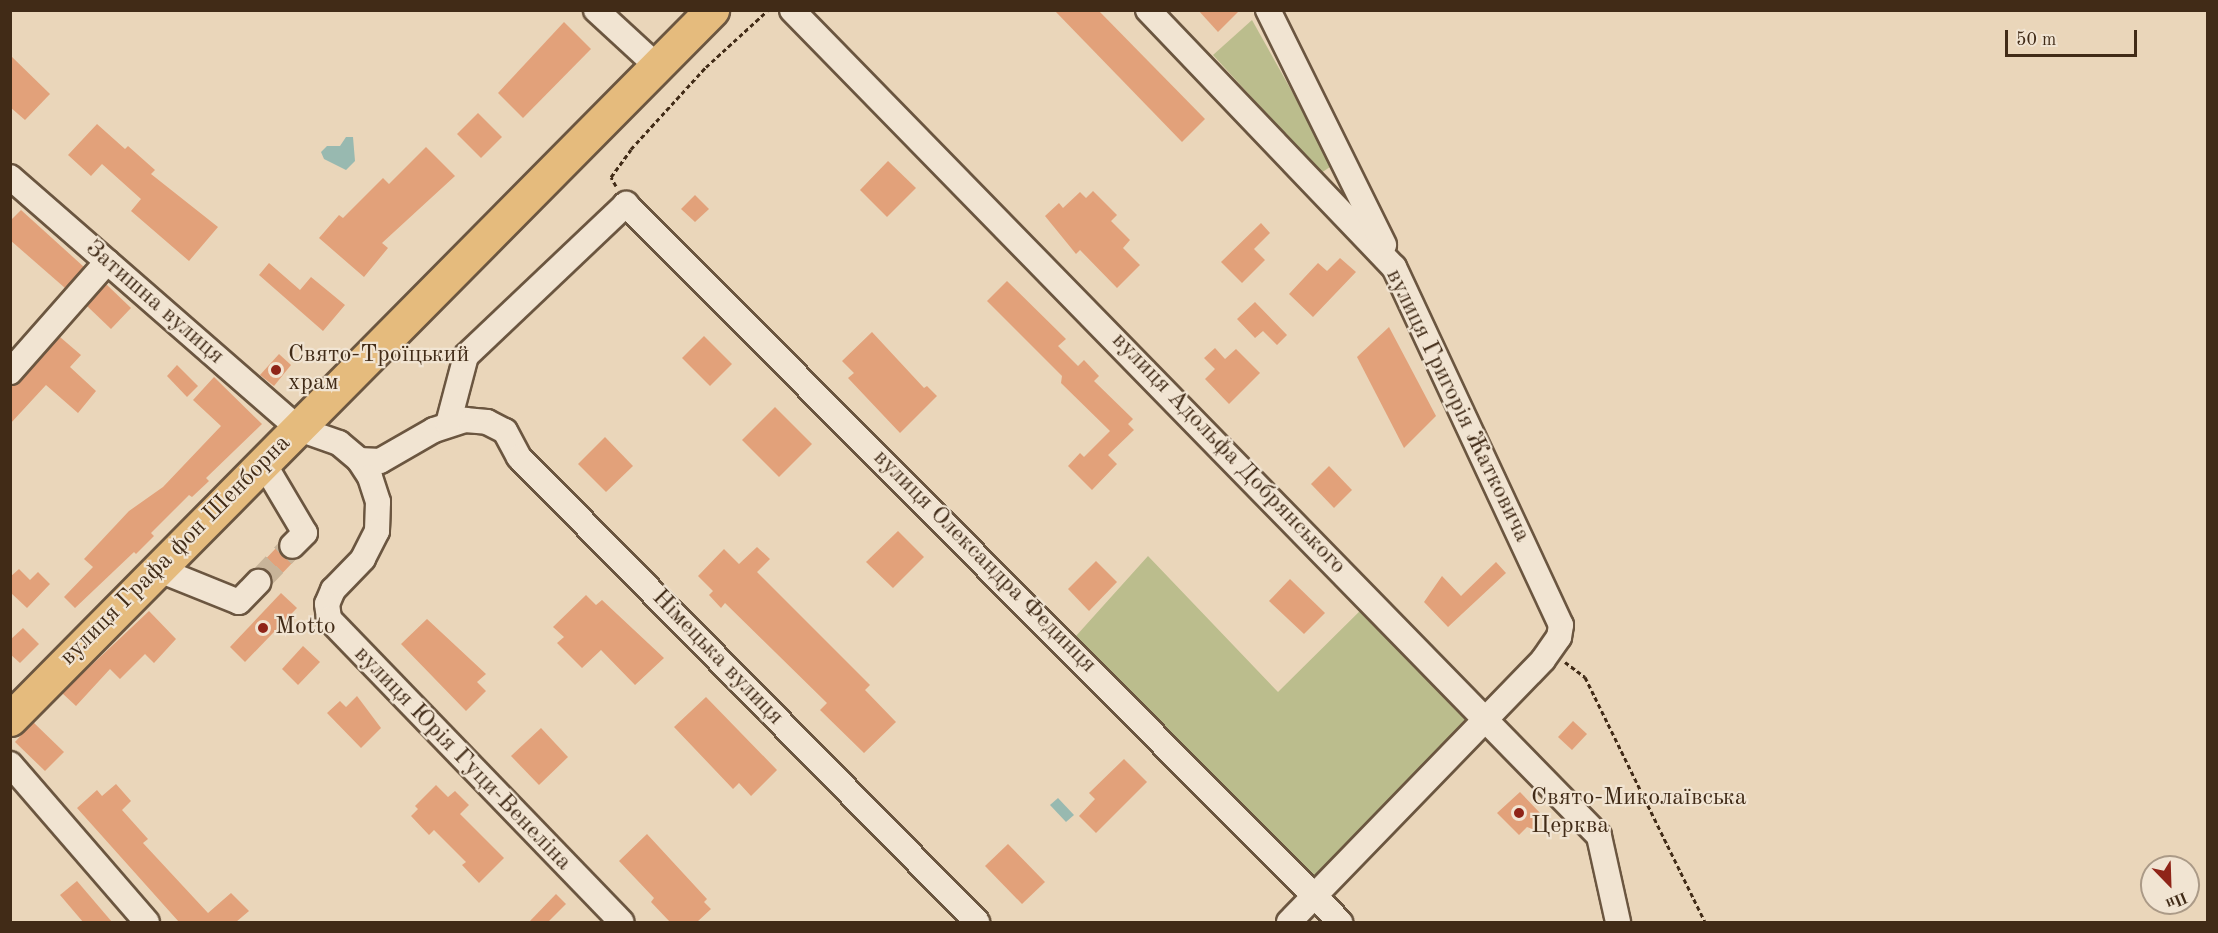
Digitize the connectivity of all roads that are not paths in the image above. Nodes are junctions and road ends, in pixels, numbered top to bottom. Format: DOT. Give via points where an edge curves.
graph roads {
  1 [pos="596,10"];
  2 [pos="712,10"];
  3 [pos="792,10"];
  4 [pos="1148,10"];
  5 [pos="1268,10"];
  6 [pos="657,66"];
  7 [pos="10,177"];
  8 [pos="107,262"];
  9 [pos="1394,267"];
  10 [pos="10,372"];
  11 [pos="448,424"];
  12 [pos="298,429"];
  13 [pos="359,460"];
  14 [pos="264,464"];
  15 [pos="292,546"];
  16 [pos="157,569"];
  17 [pos="258,582"];
  18 [pos="1487,718"];
  19 [pos="10,719"];
  20 [pos="10,764"];
  21 [pos="1316,895"];
  22 [pos="147,922"];
  23 [pos="622,922"];
  24 [pos="977,922"];
  25 [pos="1288,922"];
  26 [pos="1340,922"];
  27 [pos="1618,922"];
  1 -- 6 [label="street"];
  2 -- 6 [label="highway"];
  3 -- 18 [label="street, вулиця Адольфа Добрянського"];
  4 -- 9 [label="street, вулиця Григорія Жатковича"];
  5 -- 9 [label="street"];
  6 -- 12 [label="highway"];
  7 -- 8 [label="street, Затишна вулиця"];
  8 -- 10 [label="street"];
  8 -- 12 [label="street, Затишна вулиця"];
  9 -- 18 [label="street, вулиця Григорія Жатковича" via="1561,625 1559,637 1543,660"];
  11 -- 13 [label="street" via="380,461"];
  11 -- 21 [label="street, вулиця Олександра Фединця" via="466,356 626,204"];
  11 -- 24 [label="street, Німецька вулиця" via="487,422 505,431 519,457"];
  12 -- 13 [label="street, вулиця Графа фон Шенборна" via="339,443"];
  12 -- 14 [label="highway, вулиця Графа фон Шенборна"];
  13 -- 23 [label="street, вулиця Юрія Гуци-Венеліна" via="370,477 378,502 377,531 363,559 333,590 327,604 329,619"];
  14 -- 15 [label="street" via="304,533"];
  14 -- 16 [label="highway, вулиця Графа фон Шенборна"];
  16 -- 17 [label="street" via="238,602"];
  16 -- 19 [label="highway, вулиця Графа фон Шенборна"];
  18 -- 21 [label="street, вулиця Григорія Жатковича"];
  18 -- 27 [label="street, вулиця Адольфа Добрянського" via="1599,836"];
  20 -- 22 [label="street"];
  21 -- 25 [label="street, вулиця Григорія Жатковича"];
  21 -- 26 [label="street, вулиця Олександра Фединця"];
}
